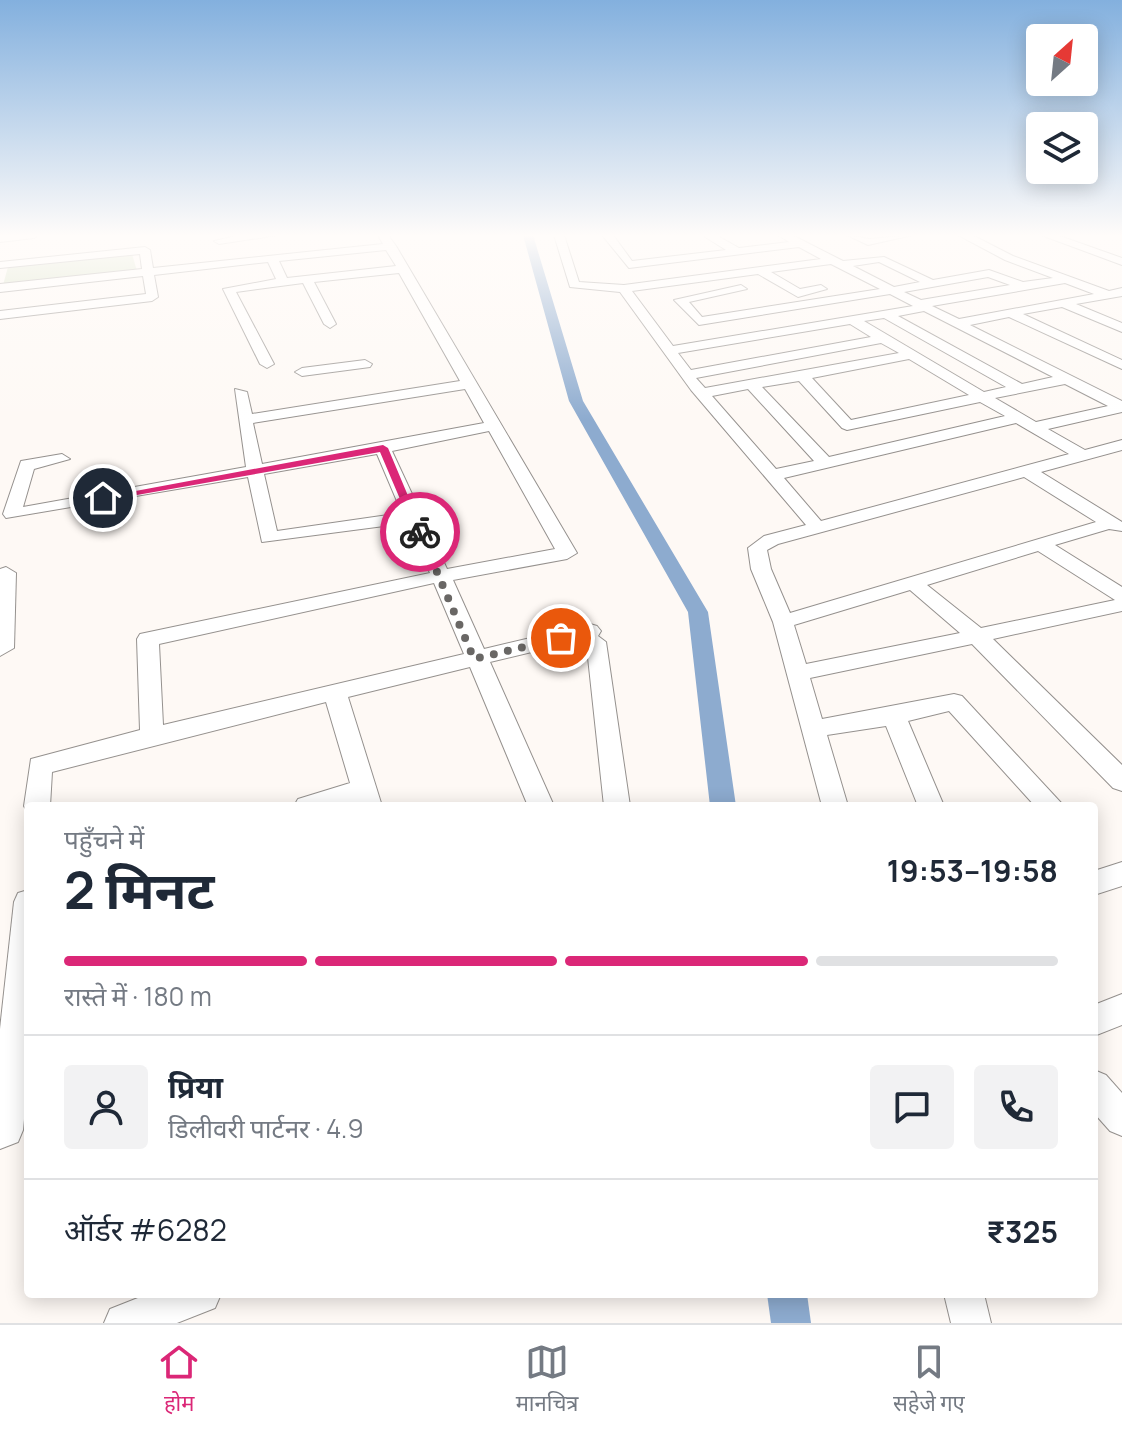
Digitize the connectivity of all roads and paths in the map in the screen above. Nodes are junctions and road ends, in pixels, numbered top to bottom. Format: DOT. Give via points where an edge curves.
graph roads {
  1 [pos="152,297"];
  2 [pos="233,297"];
  3 [pos="316,297"];
  4 [pos="419,297"];
  5 [pos="630,297"];
  6 [pos="698,297"];
  7 [pos="753,297"];
  8 [pos="845,297"];
  9 [pos="907,297"];
  10 [pos="966,297"];
  11 [pos="1096,297"];
  12 [pos="1063,303"];
  13 [pos="923,305"];
  14 [pos="773,310"];
  15 [pos="1010,313"];
  16 [pos="886,314"];
  17 [pos="0,315"];
  18 [pos="852,320"];
  19 [pos="958,323"];
  20 [pos="330,324"];
  21 [pos="1121,327"];
  22 [pos="806,328"];
  23 [pos="884,338"];
  24 [pos="669,351"];
  25 [pos="911,355"];
  26 [pos="267,364"];
  27 [pos="1122,365"];
  28 [pos="302,372"];
  29 [pos="688,375"];
  30 [pos="370,376"];
  31 [pos="802,376"];
  32 [pos="1066,379"];
  33 [pos="468,384"];
  34 [pos="751,384"];
  35 [pos="1020,389"];
  36 [pos="240,392"];
  37 [pos="702,393"];
  38 [pos="983,397"];
  39 [pos="1122,407"];
  40 [pos="1018,418"];
  41 [pos="245,420"];
  42 [pos="492,426"];
  43 [pos="1034,427"];
  44 [pos="1122,445"];
  45 [pos="383,448"];
  46 [pos="1083,456"];
  47 [pos="62,459"];
  48 [pos="825,463"];
  49 [pos="1027,471"];
  50 [pos="255,472"];
  51 [pos="773,475"];
  52 [pos="413,517"];
  53 [pos="1116,526"];
  54 [pos="818,528"];
  55 [pos="1040,544"];
  56 [pos="6,573"];
  57 [pos="441,576"];
  58 [pos="912,582"];
  59 [pos="1122,596"];
  60 [pos="1122,605"];
  61 [pos="783,622"];
  62 [pos="977,636"];
  63 [pos="0,649"];
  64 [pos="474,659"];
  65 [pos="797,673"];
  66 [pos="335,692"];
  67 [pos="894,716"];
  68 [pos="813,729"];
  69 [pos="152,736"];
  70 [pos="1122,781"];
  71 [pos="366,798"];
  72 [pos="37,802"];
  73 [pos="336,802"];
  74 [pos="539,802"];
  75 [pos="616,802"];
  76 [pos="834,802"];
  77 [pos="929,802"];
  78 [pos="1047,802"];
  79 [pos="1122,874"];
  80 [pos="1098,882"];
  81 [pos="24,993"];
  82 [pos="1122,1009"];
  83 [pos="1098,1019"];
  84 [pos="22,1038"];
  85 [pos="1098,1092"];
  86 [pos="1122,1119"];
  87 [pos="11,1128"];
  88 [pos="190,1298"];
  89 [pos="965,1298"];
  90 [pos="124,1323"];
  91 [pos="971,1323"];
  1 -- 17 [label="street"];
  2 -- 26 [label="street"];
  3 -- 20 [label="street"];
  4 -- 33 [label="street"];
  5 -- 24 [label="street"];
  6 -- 14 [label="street" via="680,300 699,321"];
  7 -- 14 [label="street"];
  8 -- 14 [label="street"];
  9 -- 13 [label="street"];
  10 -- 13 [label="street"];
  11 -- 12 [label="street"];
  12 -- 15 [label="street"];
  12 -- 21 [label="street"];
  13 -- 16 [label="street"];
  13 -- 19 [label="street"];
  14 -- 22 [label="street"];
  15 -- 19 [label="street"];
  15 -- 27 [label="street"];
  16 -- 18 [label="street"];
  16 -- 35 [label="street"];
  18 -- 22 [label="street"];
  18 -- 23 [label="street"];
  19 -- 32 [label="street"];
  22 -- 24 [label="street"];
  23 -- 25 [label="street"];
  23 -- 29 [label="street"];
  24 -- 29 [label="street"];
  25 -- 31 [label="street"];
  25 -- 38 [label="street"];
  28 -- 30 [label="street"];
  29 -- 37 [label="street"];
  30 -- 33 [label="street"];
  30 -- 41 [label="street"];
  31 -- 34 [label="street"];
  31 -- 38 [label="street" via="847,425"];
  32 -- 35 [label="street"];
  32 -- 39 [label="street"];
  33 -- 42 [label="street"];
  34 -- 37 [label="street"];
  34 -- 48 [label="street"];
  35 -- 38 [label="street"];
  36 -- 41 [label="street"];
  37 -- 51 [label="street"];
  38 -- 40 [label="street"];
  39 -- 43 [label="street"];
  40 -- 43 [label="street"];
  40 -- 48 [label="street"];
  41 -- 50 [label="street"];
  42 -- 45 [label="street"];
  42 -- 57 [label="street" via="567,553"];
  43 -- 46 [label="street"];
  44 -- 46 [label="street"];
  45 -- 50 [label="street"];
  45 -- 52 [label="street"];
  46 -- 49 [label="street"];
  47 -- 50 [label="street" via="27,465 12,514"];
  48 -- 51 [label="street"];
  49 -- 53 [label="street"];
  49 -- 54 [label="street"];
  50 -- 52 [label="street" via="269,538"];
  51 -- 54 [label="street"];
  52 -- 57 [label="street"];
  53 -- 55 [label="street"];
  54 -- 61 [label="street" via="757,548"];
  55 -- 58 [label="street"];
  55 -- 59 [label="street"];
  56 -- 63 [label="street"];
  57 -- 64 [label="street"];
  57 -- 69 [label="street" via="148,639"];
  58 -- 61 [label="street"];
  58 -- 62 [label="street"];
  60 -- 62 [label="street"];
  61 -- 65 [label="street"];
  62 -- 65 [label="street"];
  62 -- 70 [label="street"];
  64 -- 66 [label="street"];
  64 -- 74 [label="street"];
  64 -- 75 [label="street" via="592,636"];
  65 -- 68 [label="street"];
  66 -- 69 [label="street"];
  66 -- 71 [label="street"];
  67 -- 68 [label="street"];
  67 -- 77 [label="street"];
  67 -- 78 [label="street" via="954,702"];
  68 -- 76 [label="street"];
  69 -- 72 [label="street" via="40,766"];
  71 -- 73 [label="street"];
  79 -- 80 [label="street"];
  81 -- 84 [label="street"];
  82 -- 83 [label="street"];
  84 -- 87 [label="street"];
  85 -- 86 [label="street"];
  88 -- 90 [label="street"];
  89 -- 91 [label="street"];
}
